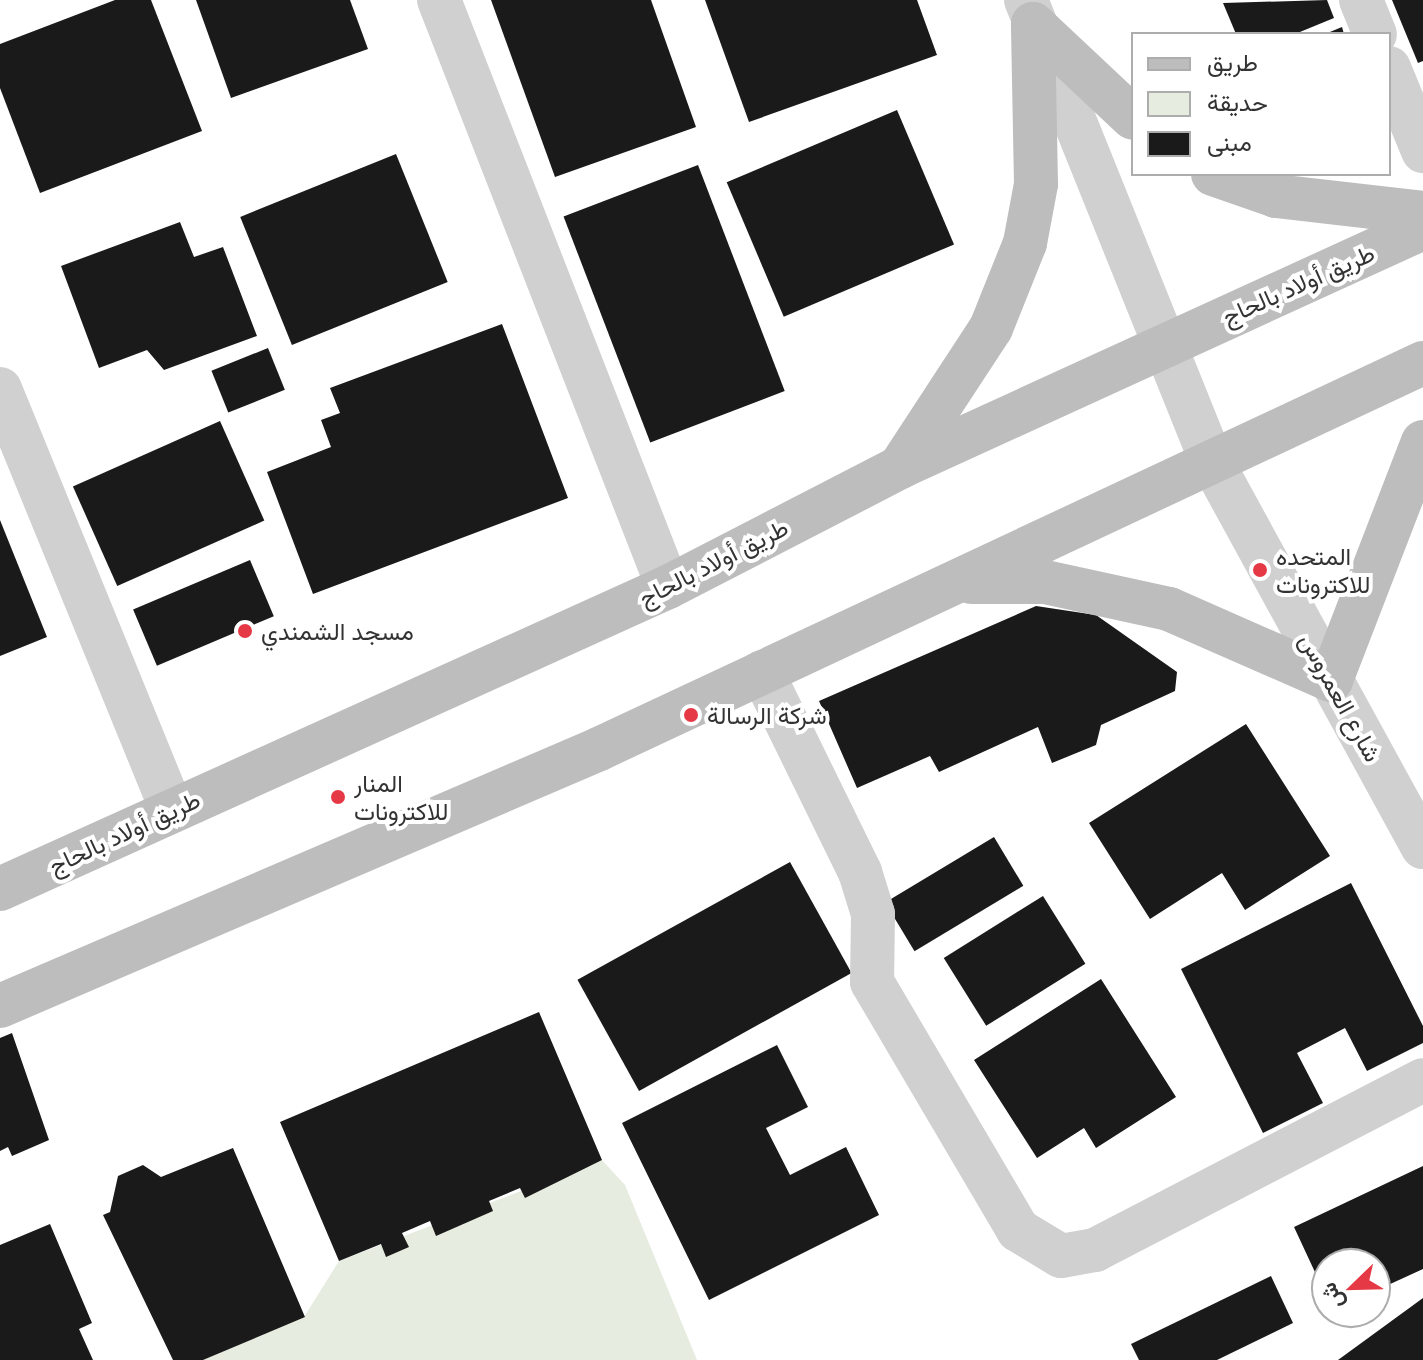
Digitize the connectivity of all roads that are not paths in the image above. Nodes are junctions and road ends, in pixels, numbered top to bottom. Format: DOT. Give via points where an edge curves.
graph roads {
  1 [pos="439,0"];
  2 [pos="1361,0"];
  3 [pos="1030,12"];
  4 [pos="1374,32"];
  5 [pos="1391,73"];
  6 [pos="1131,116"];
  7 [pos="1423,151"];
  8 [pos="1219,176"];
  9 [pos="1423,213"];
  10 [pos="1423,228"];
  11 [pos="1164,343"];
  12 [pos="1423,363"];
  13 [pos="0,389"];
  14 [pos="1423,442"];
  15 [pos="1212,462"];
  16 [pos="900,467"];
  17 [pos="957,582"];
  18 [pos="668,587"];
  19 [pos="762,672"];
  20 [pos="1331,680"];
  21 [pos="171,809"];
  22 [pos="1423,847"];
  23 [pos="0,889"];
  24 [pos="0,1006"];
  25 [pos="1423,1080"];
  1 -- 18 [label="street"];
  2 -- 4 [label="street"];
  3 -- 6 [label="main road"];
  3 -- 11 [label="street, شارع العمروس"];
  3 -- 16 [label="main road" via="1036,184 1025,243 991,328"];
  5 -- 7 [label="street"];
  8 -- 9 [label="main road" via="1276,196"];
  10 -- 11 [label="main road, طريق أولاد بالحاج"];
  11 -- 15 [label="street, شارع العمروس"];
  11 -- 16 [label="main road, طريق أولاد بالحاج"];
  12 -- 15 [label="main road"];
  13 -- 21 [label="street"];
  14 -- 20 [label="main road"];
  15 -- 17 [label="main road"];
  15 -- 20 [label="street, شارع العمروس"];
  16 -- 18 [label="main road, طريق أولاد بالحاج"];
  17 -- 19 [label="main road"];
  17 -- 20 [label="main road" via="1045,582 1108,593 1224,628"];
  18 -- 21 [label="main road, طريق أولاد بالحاج"];
  19 -- 24 [label="main road"];
  19 -- 25 [label="street" via="860,872 873,914 872,982 1018,1230 1061,1256 1095,1250"];
  20 -- 22 [label="street, شارع العمروس"];
  21 -- 23 [label="main road, طريق أولاد بالحاج"];
}
